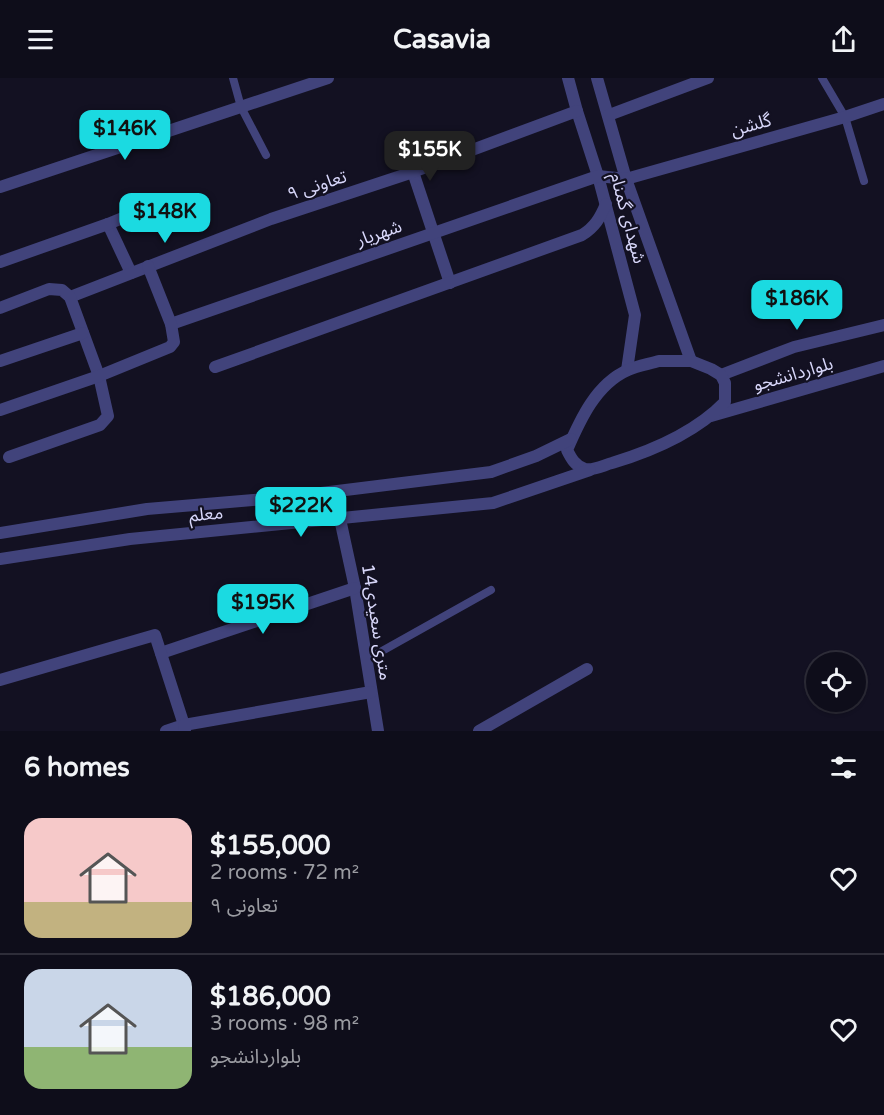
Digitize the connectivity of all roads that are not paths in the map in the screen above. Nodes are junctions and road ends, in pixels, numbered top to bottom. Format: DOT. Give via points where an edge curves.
graph roads {
  1 [pos="233,78"];
  2 [pos="328,78"];
  3 [pos="568,78"];
  4 [pos="597,78"];
  5 [pos="708,78"];
  6 [pos="822,78"];
  7 [pos="884,104"];
  8 [pos="241,107"];
  9 [pos="577,111"];
  10 [pos="609,115"];
  11 [pos="845,117"];
  12 [pos="266,156"];
  13 [pos="412,172"];
  14 [pos="598,176"];
  15 [pos="626,178"];
  16 [pos="864,181"];
  17 [pos="0,187"];
  18 [pos="159,203"];
  19 [pos="606,204"];
  20 [pos="108,224"];
  21 [pos="433,233"];
  22 [pos="0,262"];
  23 [pos="148,266"];
  24 [pos="131,273"];
  25 [pos="450,283"];
  26 [pos="70,297"];
  27 [pos="0,308"];
  28 [pos="171,324"];
  29 [pos="884,325"];
  30 [pos="83,333"];
  31 [pos="0,361"];
  32 [pos="691,361"];
  33 [pos="884,366"];
  34 [pos="215,367"];
  35 [pos="627,370"];
  36 [pos="721,375"];
  37 [pos="99,376"];
  38 [pos="0,410"];
  39 [pos="711,416"];
  40 [pos="571,439"];
  41 [pos="9,457"];
  42 [pos="590,470"];
  43 [pos="340,519"];
  44 [pos="0,533"];
  45 [pos="0,559"];
  46 [pos="355,588"];
  47 [pos="491,590"];
  48 [pos="161,653"];
  49 [pos="366,660"];
  50 [pos="587,669"];
  51 [pos="0,680"];
  52 [pos="371,692"];
  53 [pos="184,728"];
  54 [pos="166,731"];
  55 [pos="378,731"];
  56 [pos="479,731"];
  1 -- 8 [label="lane"];
  2 -- 8 [label="street"];
  3 -- 9 [label="street, شهدای گمنام"];
  4 -- 10 [label="street, شهدای گمنام"];
  5 -- 10 [label="street"];
  6 -- 11 [label="lane"];
  7 -- 11 [label="street, گلشن"];
  8 -- 12 [label="lane"];
  8 -- 17 [label="street"];
  9 -- 13 [label="street, تعاونی ۹"];
  9 -- 14 [label="street, شهدای گمنام"];
  10 -- 15 [label="street, شهدای گمنام"];
  11 -- 15 [label="street, گلشن"];
  11 -- 16 [label="lane"];
  13 -- 21 [label="street"];
  13 -- 23 [label="street, تعاونی ۹" via="271,219"];
  14 -- 15 [label="street, گلشن"];
  14 -- 19 [label="street, شهدای گمنام"];
  14 -- 21 [label="street, شهریار"];
  15 -- 32 [label="street, شهدای گمنام"];
  18 -- 20 [label="street"];
  19 -- 25 [label="street" via="599,220 582,235"];
  19 -- 35 [label="street, شهدای گمنام" via="635,315"];
  20 -- 22 [label="street"];
  20 -- 24 [label="street"];
  21 -- 25 [label="street"];
  21 -- 28 [label="street, شهریار"];
  23 -- 24 [label="street, تعاونی ۹"];
  23 -- 28 [label="street"];
  24 -- 26 [label="street, تعاونی ۹"];
  25 -- 34 [label="street"];
  26 -- 27 [label="street" via="62,290 49,289"];
  26 -- 30 [label="street"];
  28 -- 37 [label="street" via="174,342 170,347"];
  29 -- 36 [label="street, بلواردانشجو" via="794,347"];
  30 -- 31 [label="street"];
  30 -- 37 [label="street"];
  32 -- 35 [label="street" via="659,361"];
  32 -- 36 [label="street"];
  33 -- 39 [label="street, بلواردانشجو"];
  35 -- 40 [label="street" via="588,405"];
  36 -- 39 [label="street" via="725,383 724,402"];
  37 -- 38 [label="street"];
  37 -- 41 [label="street" via="108,416 100,425"];
  39 -- 42 [label="street, معلم" via="636,456"];
  40 -- 42 [label="street" via="567,450 573,462"];
  40 -- 44 [label="street, معلم" via="491,472 289,497 147,509"];
  42 -- 43 [label="street, معلم" via="493,503"];
  43 -- 45 [label="street, معلم" via="130,539"];
  43 -- 46 [label="street, 14متری سعیدی"];
  46 -- 48 [label="street"];
  46 -- 49 [label="street, 14متری سعیدی"];
  47 -- 49 [label="lane"];
  48 -- 51 [label="street" via="155,635"];
  48 -- 53 [label="street"];
  49 -- 52 [label="street, 14متری سعیدی"];
  50 -- 56 [label="street"];
  52 -- 53 [label="street"];
  52 -- 55 [label="street, 14متری سعیدی"];
  53 -- 54 [label="street"];
}
